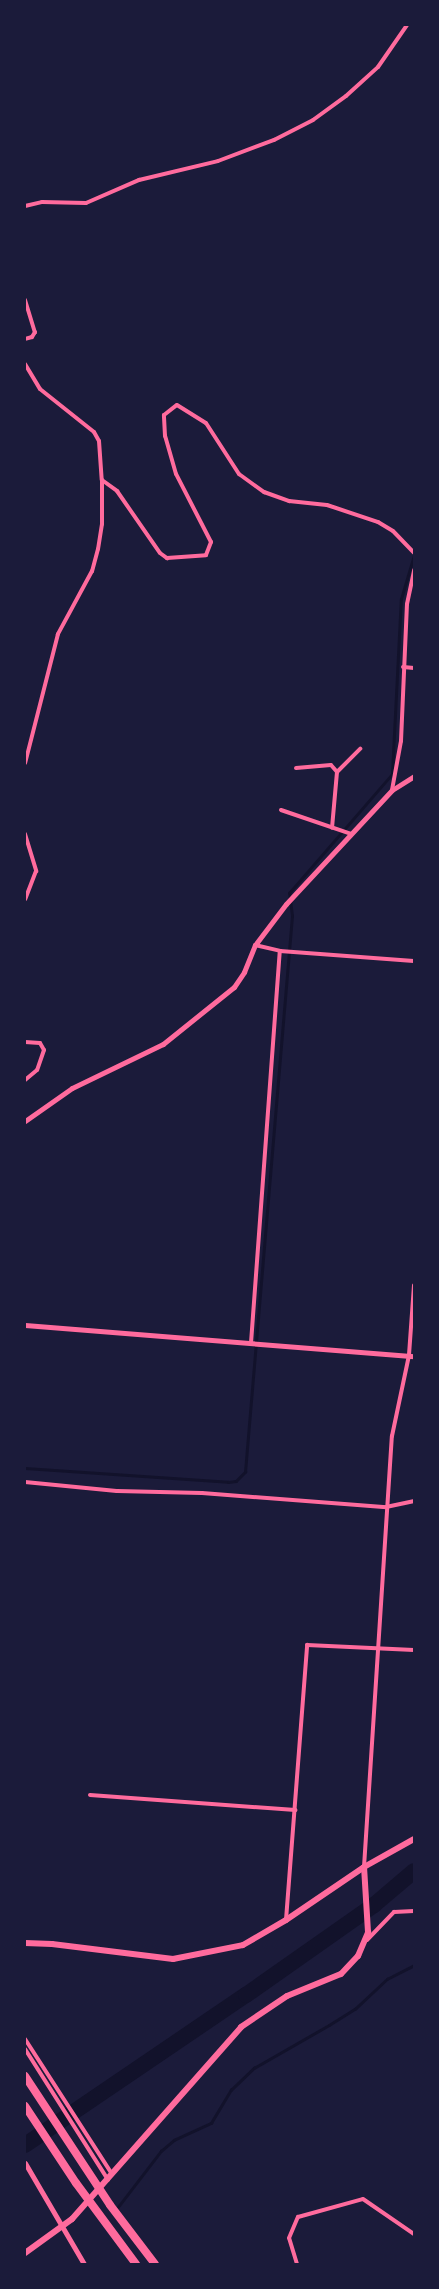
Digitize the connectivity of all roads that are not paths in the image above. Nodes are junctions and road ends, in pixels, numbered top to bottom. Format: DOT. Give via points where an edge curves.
graph roads {
  1 [pos="407,25"];
  2 [pos="25,206"];
  3 [pos="25,300"];
  4 [pos="25,339"];
  5 [pos="25,364"];
  6 [pos="102,480"];
  7 [pos="413,551"];
  8 [pos="414,570"];
  9 [pos="403,667"];
  10 [pos="414,668"];
  11 [pos="360,748"];
  12 [pos="25,762"];
  13 [pos="296,768"];
  14 [pos="337,772"];
  15 [pos="414,776"];
  16 [pos="392,790"];
  17 [pos="281,810"];
  18 [pos="332,828"];
  19 [pos="25,834"];
  20 [pos="350,834"];
  21 [pos="25,899"];
  22 [pos="255,944"];
  23 [pos="281,952"];
  24 [pos="414,961"];
  25 [pos="25,1042"];
  26 [pos="25,1080"];
  27 [pos="25,1121"];
  28 [pos="414,1285"];
  29 [pos="25,1325"];
  30 [pos="251,1344"];
  31 [pos="412,1356"];
  32 [pos="25,1482"];
  33 [pos="414,1501"];
  34 [pos="386,1507"];
  35 [pos="376,1647"];
  36 [pos="414,1650"];
  37 [pos="90,1795"];
  38 [pos="295,1810"];
  39 [pos="414,1839"];
  40 [pos="364,1867"];
  41 [pos="414,1911"];
  42 [pos="286,1920"];
  43 [pos="367,1940"];
  44 [pos="25,1943"];
  45 [pos="25,2039"];
  46 [pos="25,2049"];
  47 [pos="25,2076"];
  48 [pos="25,2106"];
  49 [pos="25,2164"];
  50 [pos="111,2178"];
  51 [pos="414,2234"];
  52 [pos="25,2253"];
  53 [pos="84,2264"];
  54 [pos="136,2264"];
  55 [pos="155,2264"];
  56 [pos="298,2264"];
  1 -- 2 [label="street" via="378,67 346,96 313,120 274,140 218,160 139,180 86,203 42,202"];
  3 -- 4 [label="street" via="35,332"];
  5 -- 6 [label="street" via="40,389 94,432 99,441"];
  6 -- 7 [label="street" via="117,491 160,553 167,558 206,555 211,542 176,474 165,436 164,415 177,405 206,423 239,474 264,492 289,501 327,505 378,522 394,531"];
  6 -- 12 [label="street" via="102,524 92,572 58,634"];
  8 -- 9 [label="street" via="407,604"];
  9 -- 10 [label="street"];
  9 -- 16 [label="street" via="401,741"];
  11 -- 14 [label="street"];
  13 -- 14 [label="street" via="331,765"];
  14 -- 18 [label="street"];
  15 -- 16 [label="street"];
  16 -- 20 [label="street"];
  17 -- 18 [label="street"];
  18 -- 20 [label="street"];
  19 -- 21 [label="street" via="36,872"];
  20 -- 22 [label="street" via="286,904"];
  22 -- 23 [label="street"];
  22 -- 27 [label="street" via="234,987 163,1044 72,1088"];
  23 -- 24 [label="street"];
  23 -- 30 [label="street"];
  25 -- 26 [label="street" via="40,1043 44,1050 37,1070"];
  28 -- 31 [label="street"];
  29 -- 30 [label="street"];
  30 -- 31 [label="street"];
  31 -- 34 [label="street" via="392,1436"];
  32 -- 34 [label="street" via="117,1491 202,1493"];
  33 -- 34 [label="street"];
  34 -- 35 [label="street"];
  35 -- 36 [label="street"];
  35 -- 38 [label="street" via="307,1645"];
  35 -- 40 [label="street"];
  37 -- 38 [label="street"];
  38 -- 42 [label="street"];
  39 -- 40 [label="main road"];
  40 -- 42 [label="main road"];
  40 -- 43 [label="main road"];
  41 -- 43 [label="street" via="394,1912"];
  42 -- 44 [label="main road" via="243,1945 173,1960"];
  43 -- 50 [label="main road" via="341,1974 287,1996 241,2027"];
  45 -- 50 [label="street"];
  46 -- 50 [label="street" via="75,2131"];
  47 -- 55 [label="highway" via="110,2206"];
  48 -- 54 [label="highway" via="100,2218"];
  49 -- 53 [label="street"];
  50 -- 52 [label="main road" via="72,2219"];
  51 -- 56 [label="street" via="363,2199 298,2217 289,2238"];
}
